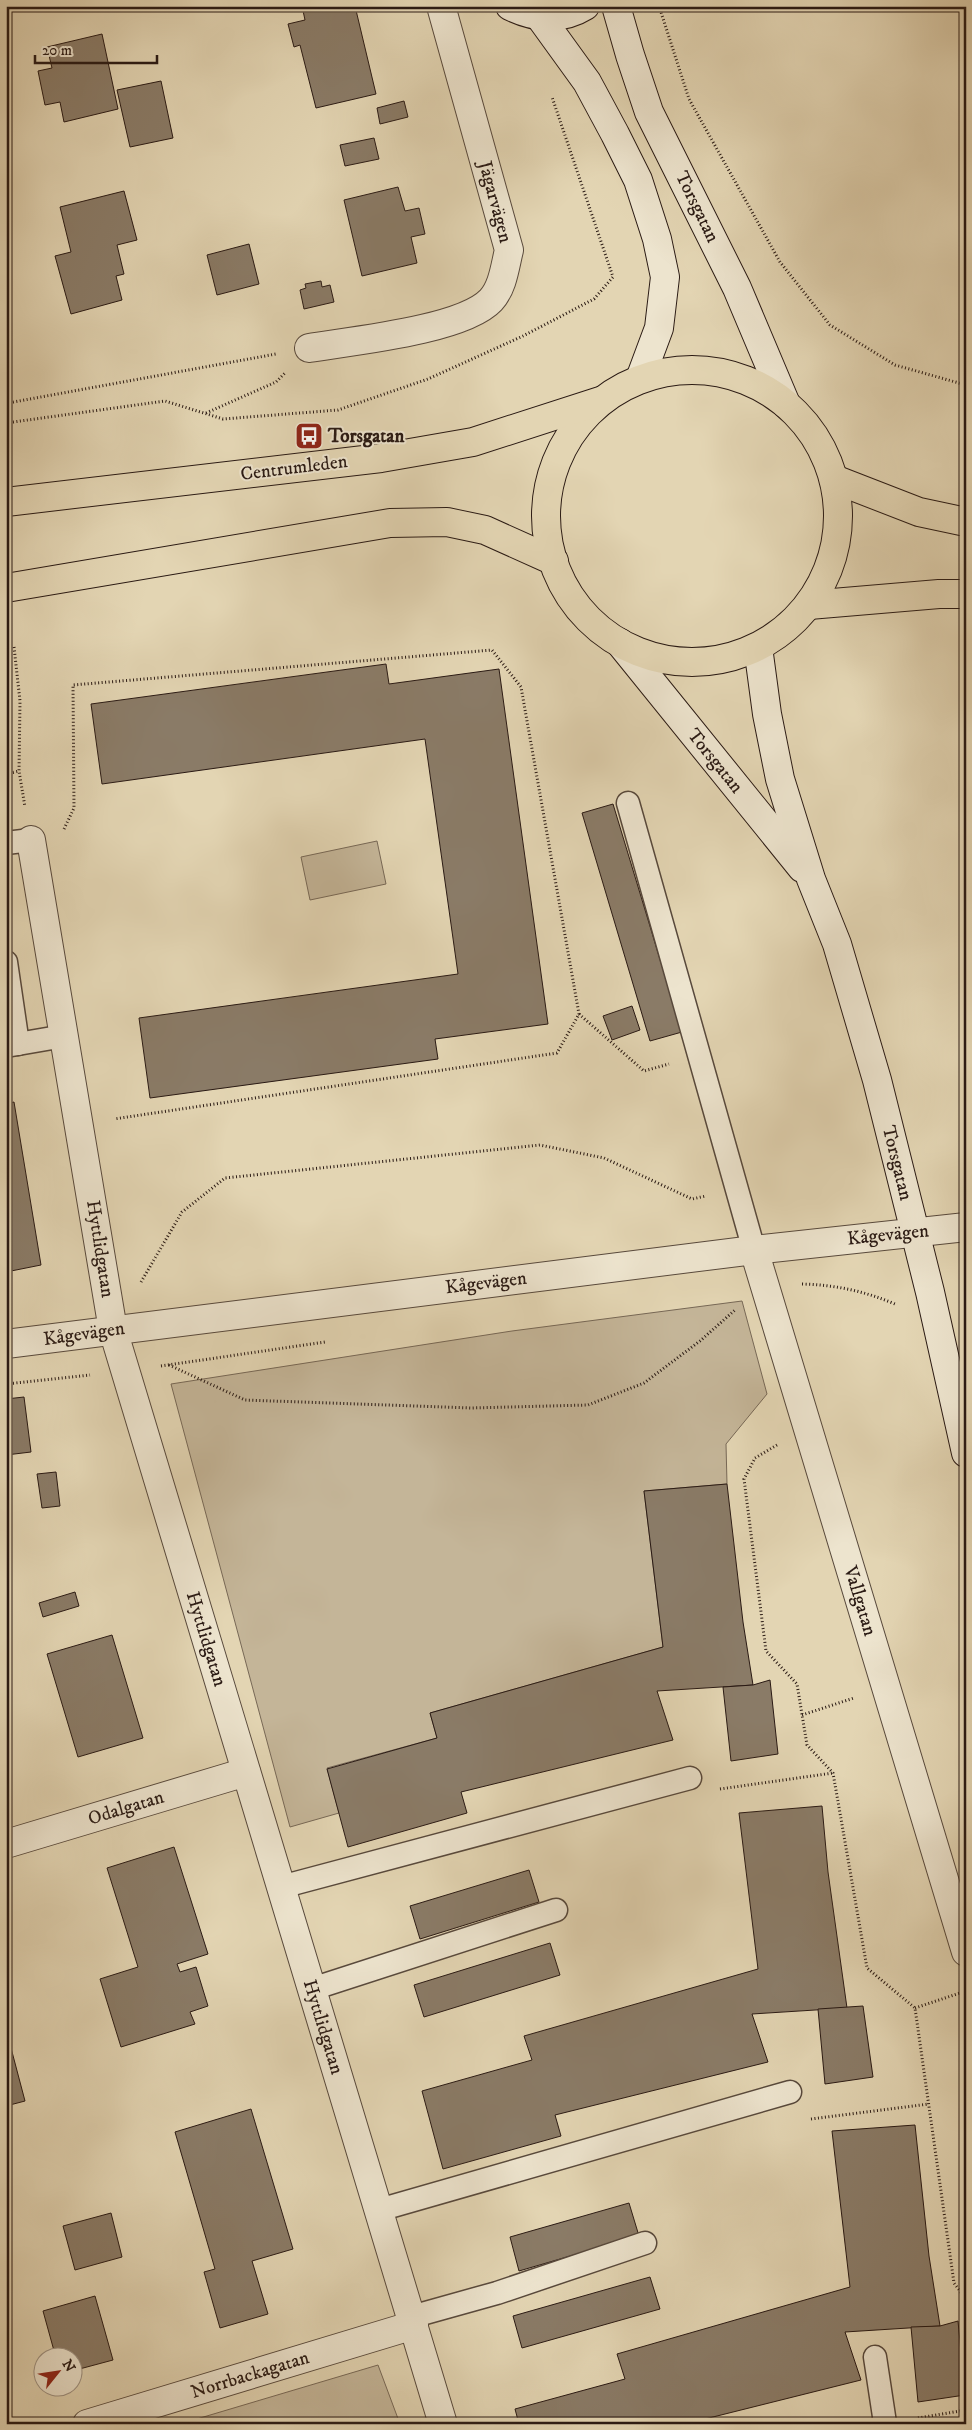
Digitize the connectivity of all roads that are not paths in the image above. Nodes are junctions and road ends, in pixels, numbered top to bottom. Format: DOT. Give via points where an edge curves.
graph roads {
  1 [pos="441,6"];
  2 [pos="510,6"];
  3 [pos="585,6"];
  4 [pos="618,13"];
  5 [pos="540,17"];
  6 [pos="309,348"];
  7 [pos="640,379"];
  8 [pos="604,399"];
  9 [pos="786,404"];
  10 [pos="834,480"];
  11 [pos="6,502"];
  12 [pos="966,522"];
  13 [pos="554,561"];
  14 [pos="6,588"];
  15 [pos="966,594"];
  16 [pos="808,605"];
  17 [pos="620,643"];
  18 [pos="758,647"];
  19 [pos="628,804"];
  20 [pos="24,847"];
  21 [pos="811,879"];
  22 [pos="6,962"];
  23 [pos="64,1036"];
  24 [pos="12,1045"];
  25 [pos="966,1227"];
  26 [pos="914,1232"];
  27 [pos="754,1250"];
  28 [pos="113,1330"];
  29 [pos="6,1344"];
  30 [pos="966,1453"];
  31 [pos="246,1772"];
  32 [pos="690,1778"];
  33 [pos="6,1844"];
  34 [pos="281,1887"];
  35 [pos="556,1910"];
  36 [pos="966,1952"];
  37 [pos="312,1989"];
  38 [pos="790,2092"];
  39 [pos="379,2210"];
  40 [pos="645,2243"];
  41 [pos="412,2321"];
  42 [pos="876,2357"];
  43 [pos="87,2424"];
  44 [pos="442,2424"];
  45 [pos="884,2424"];
  1 -- 6 [label="street, Jägarvägen" via="509,250 503,277 492,299 472,314 439,326"];
  2 -- 5 [label="street"];
  3 -- 5 [label="street" via="559,16"];
  4 -- 9 [label="street, Torsgatan" via="649,112 737,288"];
  5 -- 7 [label="street" via="587,82 615,134 638,180 657,239 665,277 659,328"];
  7 -- 8 [label="highway"];
  7 -- 9 [label="highway" via="665,372 717,372 742,378"];
  8 -- 11 [label="highway, Centrumleden" via="464,444 381,458"];
  8 -- 13 [label="highway" via="573,432 553,472 546,517"];
  9 -- 10 [label="highway" via="816,438"];
  10 -- 12 [label="highway" via="919,512"];
  10 -- 16 [label="highway" via="838,524 833,558 823,583"];
  13 -- 14 [label="highway" via="476,528 447,522 390,523"];
  13 -- 17 [label="highway" via="569,594 592,621"];
  15 -- 16 [label="highway"];
  16 -- 18 [label="highway" via="785,629"];
  17 -- 18 [label="highway" via="665,660 689,662 713,661"];
  17 -- 21 [label="street, Torsgatan"];
  18 -- 21 [label="street, Torsgatan" via="780,779"];
  19 -- 27 [label="lane"];
  20 -- 23 [label="street, Hyttlidgatan"];
  21 -- 26 [label="street, Torsgatan" via="837,944 874,1071"];
  22 -- 24 [label="lane"];
  23 -- 24 [label="lane"];
  23 -- 28 [label="street, Hyttlidgatan"];
  25 -- 26 [label="street, Kågevägen"];
  26 -- 27 [label="street, Kågevägen"];
  26 -- 30 [label="street, Torsgatan"];
  27 -- 28 [label="street, Kågevägen"];
  27 -- 36 [label="street, Vallgatan"];
  28 -- 29 [label="street, Kågevägen"];
  28 -- 31 [label="street, Hyttlidgatan"];
  31 -- 33 [label="street, Odalgatan"];
  31 -- 34 [label="street, Hyttlidgatan"];
  32 -- 34 [label="lane"];
  34 -- 37 [label="street, Hyttlidgatan"];
  35 -- 37 [label="lane"];
  37 -- 39 [label="street, Hyttlidgatan"];
  38 -- 39 [label="lane"];
  39 -- 41 [label="street, Hyttlidgatan"];
  40 -- 41 [label="lane"];
  41 -- 43 [label="street, Norrbackagatan"];
  41 -- 44 [label="street, Hyttlidgatan"];
  42 -- 45 [label="lane"];
}
